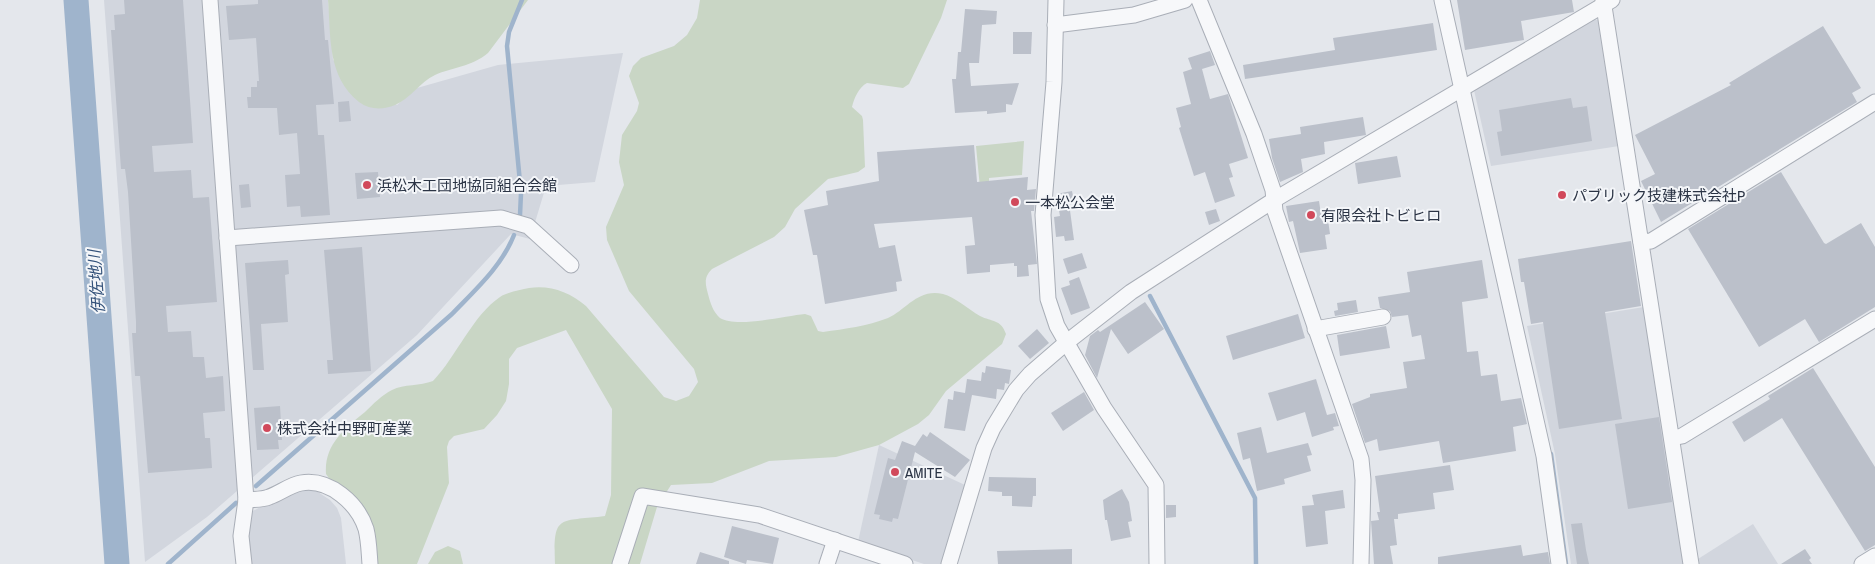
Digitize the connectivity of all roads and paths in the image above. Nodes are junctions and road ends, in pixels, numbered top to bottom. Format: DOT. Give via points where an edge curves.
graph roads {
  1 [pos="210,0"];
  2 [pos="1056,0"];
  3 [pos="1185,0"];
  4 [pos="1200,0"];
  5 [pos="1442,0"];
  6 [pos="1606,2"];
  7 [pos="1055,25"];
  8 [pos="1462,88"];
  9 [pos="1875,102"];
  10 [pos="1274,200"];
  11 [pos="227,238"];
  12 [pos="1641,242"];
  13 [pos="571,265"];
  14 [pos="1383,317"];
  15 [pos="1875,319"];
  16 [pos="1315,330"];
  17 [pos="1067,342"];
  18 [pos="1672,438"];
  19 [pos="246,500"];
  20 [pos="835,540"];
  21 [pos="1875,556"];
  22 [pos="244,564"];
  23 [pos="370,564"];
  24 [pos="620,564"];
  25 [pos="827,564"];
  26 [pos="905,564"];
  27 [pos="949,564"];
  28 [pos="1157,564"];
  29 [pos="1361,564"];
  30 [pos="1559,564"];
  31 [pos="1691,564"];
  32 [pos="1862,564"];
  1 -- 11 [label="street"];
  2 -- 7 [label="street"];
  3 -- 7 [label="street" via="1134,15"];
  4 -- 10 [label="street" via="1254,134"];
  5 -- 8 [label="street"];
  6 -- 8 [label="street"];
  6 -- 12 [label="street"];
  7 -- 17 [label="street" via="1054,82 1043,216 1048,299 1051,313"];
  8 -- 10 [label="street"];
  8 -- 30 [label="street" via="1544,456"];
  9 -- 12 [label="street" via="1651,241"];
  10 -- 16 [label="street"];
  10 -- 17 [label="street" via="1131,292"];
  11 -- 13 [label="street" via="501,218 528,226"];
  11 -- 19 [label="street"];
  12 -- 18 [label="street"];
  14 -- 16 [label="street"];
  15 -- 18 [label="street" via="1682,436"];
  16 -- 29 [label="street" via="1361,460"];
  17 -- 27 [label="street" via="1016,390 993,428"];
  17 -- 28 [label="street" via="1104,408 1156,485"];
  18 -- 31 [label="street"];
  19 -- 22 [label="street" via="241,536"];
  19 -- 23 [label="street" via="268,498 302,483 328,486 351,503 360,515 369,543"];
  20 -- 24 [label="street" via="759,515 642,496"];
  20 -- 25 [label="street"];
  20 -- 26 [label="street"];
  21 -- 32 [label="street"];
}
